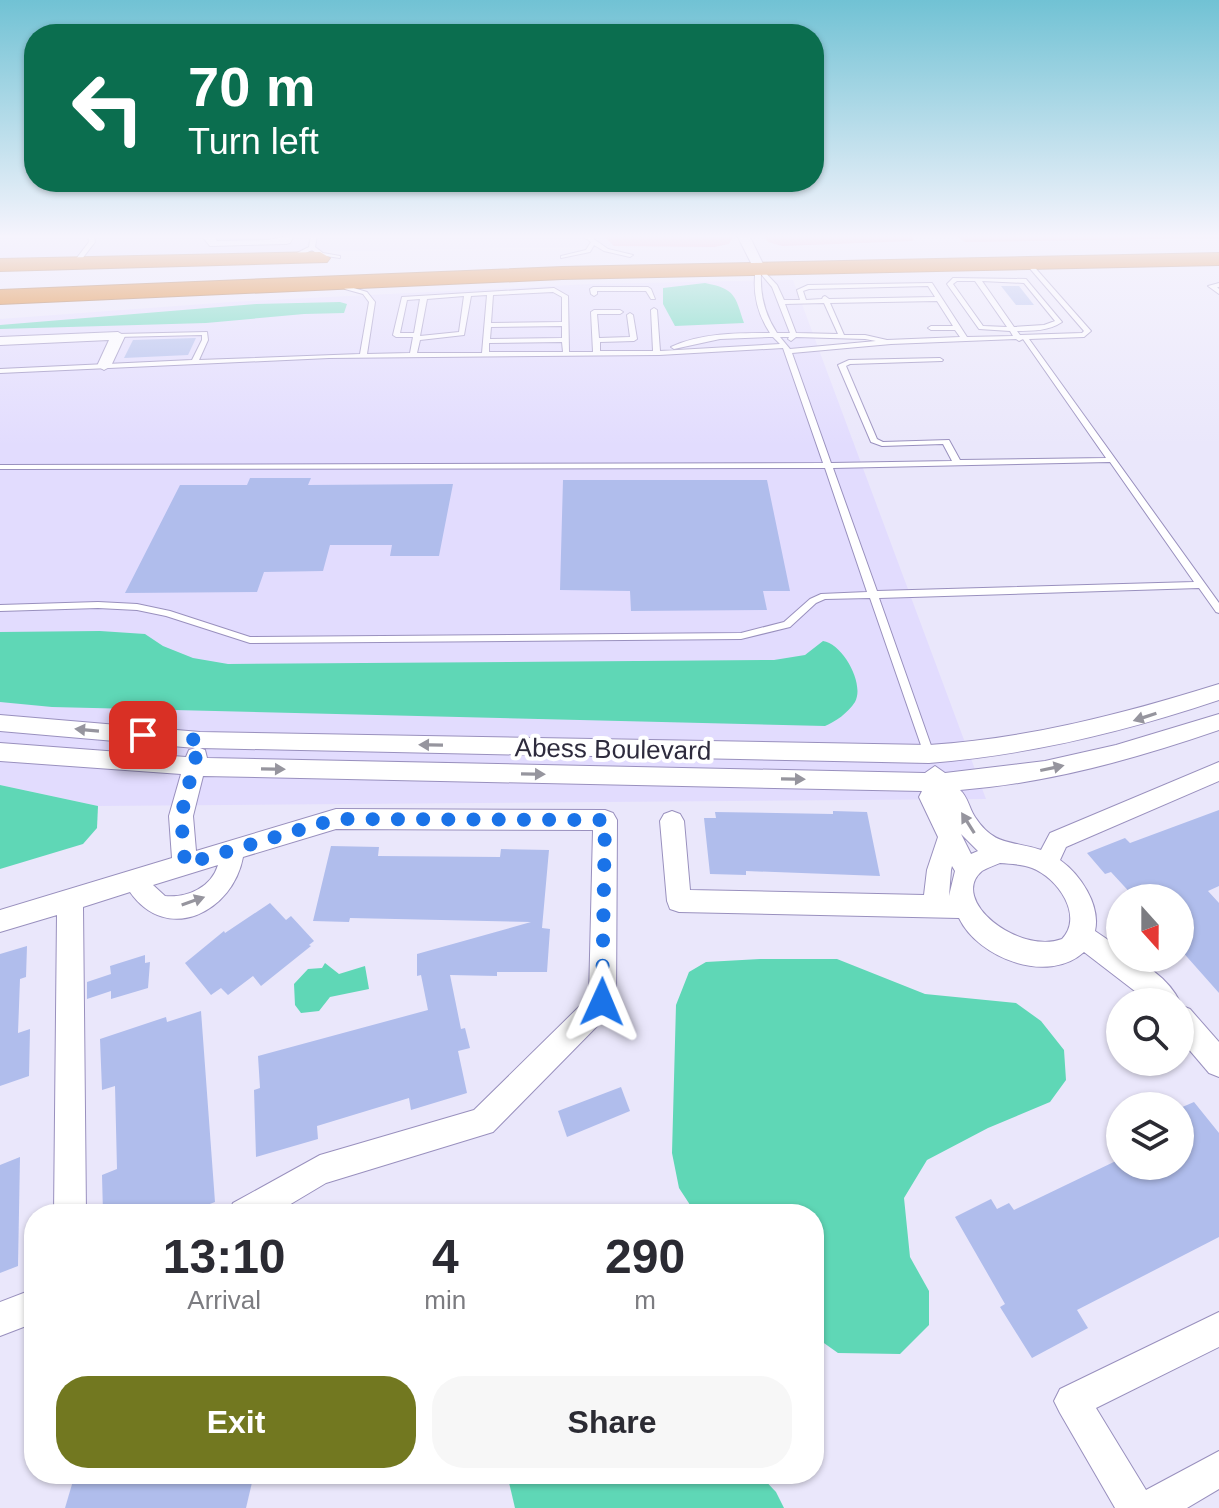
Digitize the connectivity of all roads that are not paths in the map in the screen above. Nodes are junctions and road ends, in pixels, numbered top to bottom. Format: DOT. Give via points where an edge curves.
graph roads {
  1 [pos="106,305"];
  2 [pos="373,305"];
  3 [pos="402,305"];
  4 [pos="422,305"];
  5 [pos="466,305"];
  6 [pos="489,305"];
  7 [pos="495,305"];
  8 [pos="565,305"];
  9 [pos="762,305"];
  10 [pos="782,305"];
  11 [pos="827,305"];
  12 [pos="943,305"];
  13 [pos="964,305"];
  14 [pos="996,305"];
  15 [pos="1042,305"];
  16 [pos="1046,305"];
  17 [pos="1061,305"];
  18 [pos="0,310"];
  19 [pos="620,312"];
  20 [pos="652,312"];
  21 [pos="630,315"];
  22 [pos="488,322"];
  23 [pos="566,324"];
  24 [pos="931,328"];
  25 [pos="957,328"];
  26 [pos="1012,328"];
  27 [pos="118,336"];
  28 [pos="417,336"];
  29 [pos="773,336"];
  30 [pos="794,336"];
  31 [pos="842,337"];
  32 [pos="1023,339"];
  33 [pos="566,340"];
  34 [pos="595,340"];
  35 [pos="965,340"];
  36 [pos="4,341"];
  37 [pos="486,341"];
  38 [pos="891,342"];
  39 [pos="916,342"];
  40 [pos="787,349"];
  41 [pos="111,351"];
  42 [pos="658,353"];
  43 [pos="485,354"];
  44 [pos="566,354"];
  45 [pos="597,354"];
  46 [pos="0,355"];
  47 [pos="363,355"];
  48 [pos="413,355"];
  49 [pos="195,362"];
  50 [pos="104,366"];
  51 [pos="0,371"];
  52 [pos="1110,460"];
  53 [pos="957,463"];
  54 [pos="829,466"];
  55 [pos="0,467"];
  56 [pos="1200,585"];
  57 [pos="873,595"];
  58 [pos="0,608"];
  59 [pos="1219,610"];
  60 [pos="1219,692"];
  61 [pos="1219,722"];
  62 [pos="0,723"];
  63 [pos="200,740"];
  64 [pos="0,752"];
  65 [pos="929,754"];
  66 [pos="195,767"];
  67 [pos="1219,771"];
  68 [pos="939,786"];
  69 [pos="672,821"];
  70 [pos="950,836"];
  71 [pos="233,850"];
  72 [pos="998,853"];
  73 [pos="1046,863"];
  74 [pos="185,864"];
  75 [pos="967,871"];
  76 [pos="135,880"];
  77 [pos="70,900"];
  78 [pos="936,906"];
  79 [pos="965,907"];
  80 [pos="0,921"];
  81 [pos="1081,935"];
  82 [pos="1153,988"];
  83 [pos="1194,1034"];
  84 [pos="1219,1063"];
  85 [pos="70,1204"];
  86 [pos="261,1204"];
  87 [pos="24,1310"];
  88 [pos="0,1319"];
  89 [pos="1219,1329"];
  90 [pos="1219,1469"];
  91 [pos="1136,1508"];
  92 [pos="1151,1508"];
  1 -- 18 [label="highway"];
  2 -- 47 [label="lane"];
  3 -- 28 [label="lane" via="396,335"];
  4 -- 28 [label="lane"];
  5 -- 28 [label="lane" via="462,334"];
  6 -- 22 [label="lane"];
  7 -- 22 [label="lane"];
  8 -- 23 [label="lane"];
  9 -- 29 [label="lane"];
  10 -- 30 [label="lane"];
  11 -- 31 [label="lane"];
  12 -- 25 [label="lane"];
  13 -- 26 [label="lane" via="977,325"];
  14 -- 26 [label="lane"];
  15 -- 26 [label="lane" via="1049,323"];
  16 -- 26 [label="lane" via="1059,322"];
  17 -- 32 [label="lane" via="1088,331 1074,337"];
  19 -- 34 [label="lane" via="594,308"];
  20 -- 42 [label="lane"];
  21 -- 34 [label="lane" via="634,339"];
  22 -- 23 [label="lane"];
  22 -- 37 [label="lane"];
  23 -- 33 [label="lane"];
  24 -- 25 [label="lane"];
  25 -- 35 [label="lane"];
  26 -- 32 [label="lane"];
  27 -- 36 [label="street"];
  27 -- 41 [label="street"];
  27 -- 49 [label="lane" via="205,333"];
  28 -- 48 [label="lane"];
  29 -- 30 [label="lane"];
  29 -- 40 [label="lane"];
  29 -- 42 [label="lane" via="705,339"];
  30 -- 31 [label="lane"];
  30 -- 40 [label="lane"];
  31 -- 38 [label="lane"];
  32 -- 35 [label="lane"];
  32 -- 52 [label="lane"];
  33 -- 37 [label="lane"];
  33 -- 44 [label="lane"];
  34 -- 45 [label="lane"];
  35 -- 39 [label="lane"];
  36 -- 46 [label="street"];
  37 -- 43 [label="lane"];
  38 -- 39 [label="lane"];
  38 -- 40 [label="lane"];
  39 -- 53 [label="lane" via="940,360 842,365 874,440 946,442"];
  40 -- 42 [label="lane"];
  40 -- 54 [label="lane"];
  41 -- 46 [label="street"];
  41 -- 50 [label="street"];
  42 -- 45 [label="lane"];
  43 -- 44 [label="lane"];
  43 -- 48 [label="lane"];
  44 -- 45 [label="lane"];
  47 -- 48 [label="lane"];
  47 -- 49 [label="lane"];
  49 -- 50 [label="lane"];
  50 -- 51 [label="lane"];
  52 -- 53 [label="lane"];
  52 -- 56 [label="lane"];
  53 -- 54 [label="lane"];
  54 -- 55 [label="lane"];
  54 -- 57 [label="lane"];
  56 -- 57 [label="lane"];
  56 -- 59 [label="lane"];
  57 -- 58 [label="lane" via="824,596 787,625 741,636 250,640 155,610"];
  57 -- 65 [label="lane"];
  60 -- 65 [label="street, Abess Boulevard, one-way" via="1080,735 1007,749"];
  68 -- 61 [label="street, Abess Boulevard, one-way" via="1034,772"];
  63 -- 62 [label="street, Abess Boulevard, one-way"];
  65 -- 63 [label="street, Abess Boulevard, one-way"];
  63 -- 66 [label="street"];
  64 -- 66 [label="street, Abess Boulevard"];
  65 -- 68 [label="street"];
  66 -- 68 [label="street, Abess Boulevard, one-way"];
  66 -- 74 [label="street" via="181,816"];
  67 -- 73 [label="street" via="1058,840"];
  68 -- 70 [label="street" via="930,797"];
  72 -- 68 [label="street, one-way" via="978,838 955,798"];
  69 -- 78 [label="street" via="679,901"];
  70 -- 75 [label="street"];
  70 -- 78 [label="street" via="939,870"];
  71 -- 74 [label="street"];
  76 -- 71 [label="street, one-way" via="155,904 192,904 212,894 227,877"];
  71 -- 86 [label="street" via="336,819 605,820 602,1002 483,1122 320,1170"];
  72 -- 73 [label="street"];
  72 -- 75 [label="street" via="984,856"];
  73 -- 81 [label="street" via="1083,905"];
  74 -- 76 [label="street"];
  75 -- 79 [label="street"];
  76 -- 77 [label="street"];
  77 -- 80 [label="street"];
  77 -- 85 [label="street"];
  78 -- 79 [label="street"];
  79 -- 81 [label="street" via="987,936 1022,954 1058,954"];
  81 -- 82 [label="street"];
  83 -- 84 [label="street"];
  87 -- 88 [label="street"];
  89 -- 91 [label="street" via="1072,1401"];
  90 -- 92 [label="street"];
}
